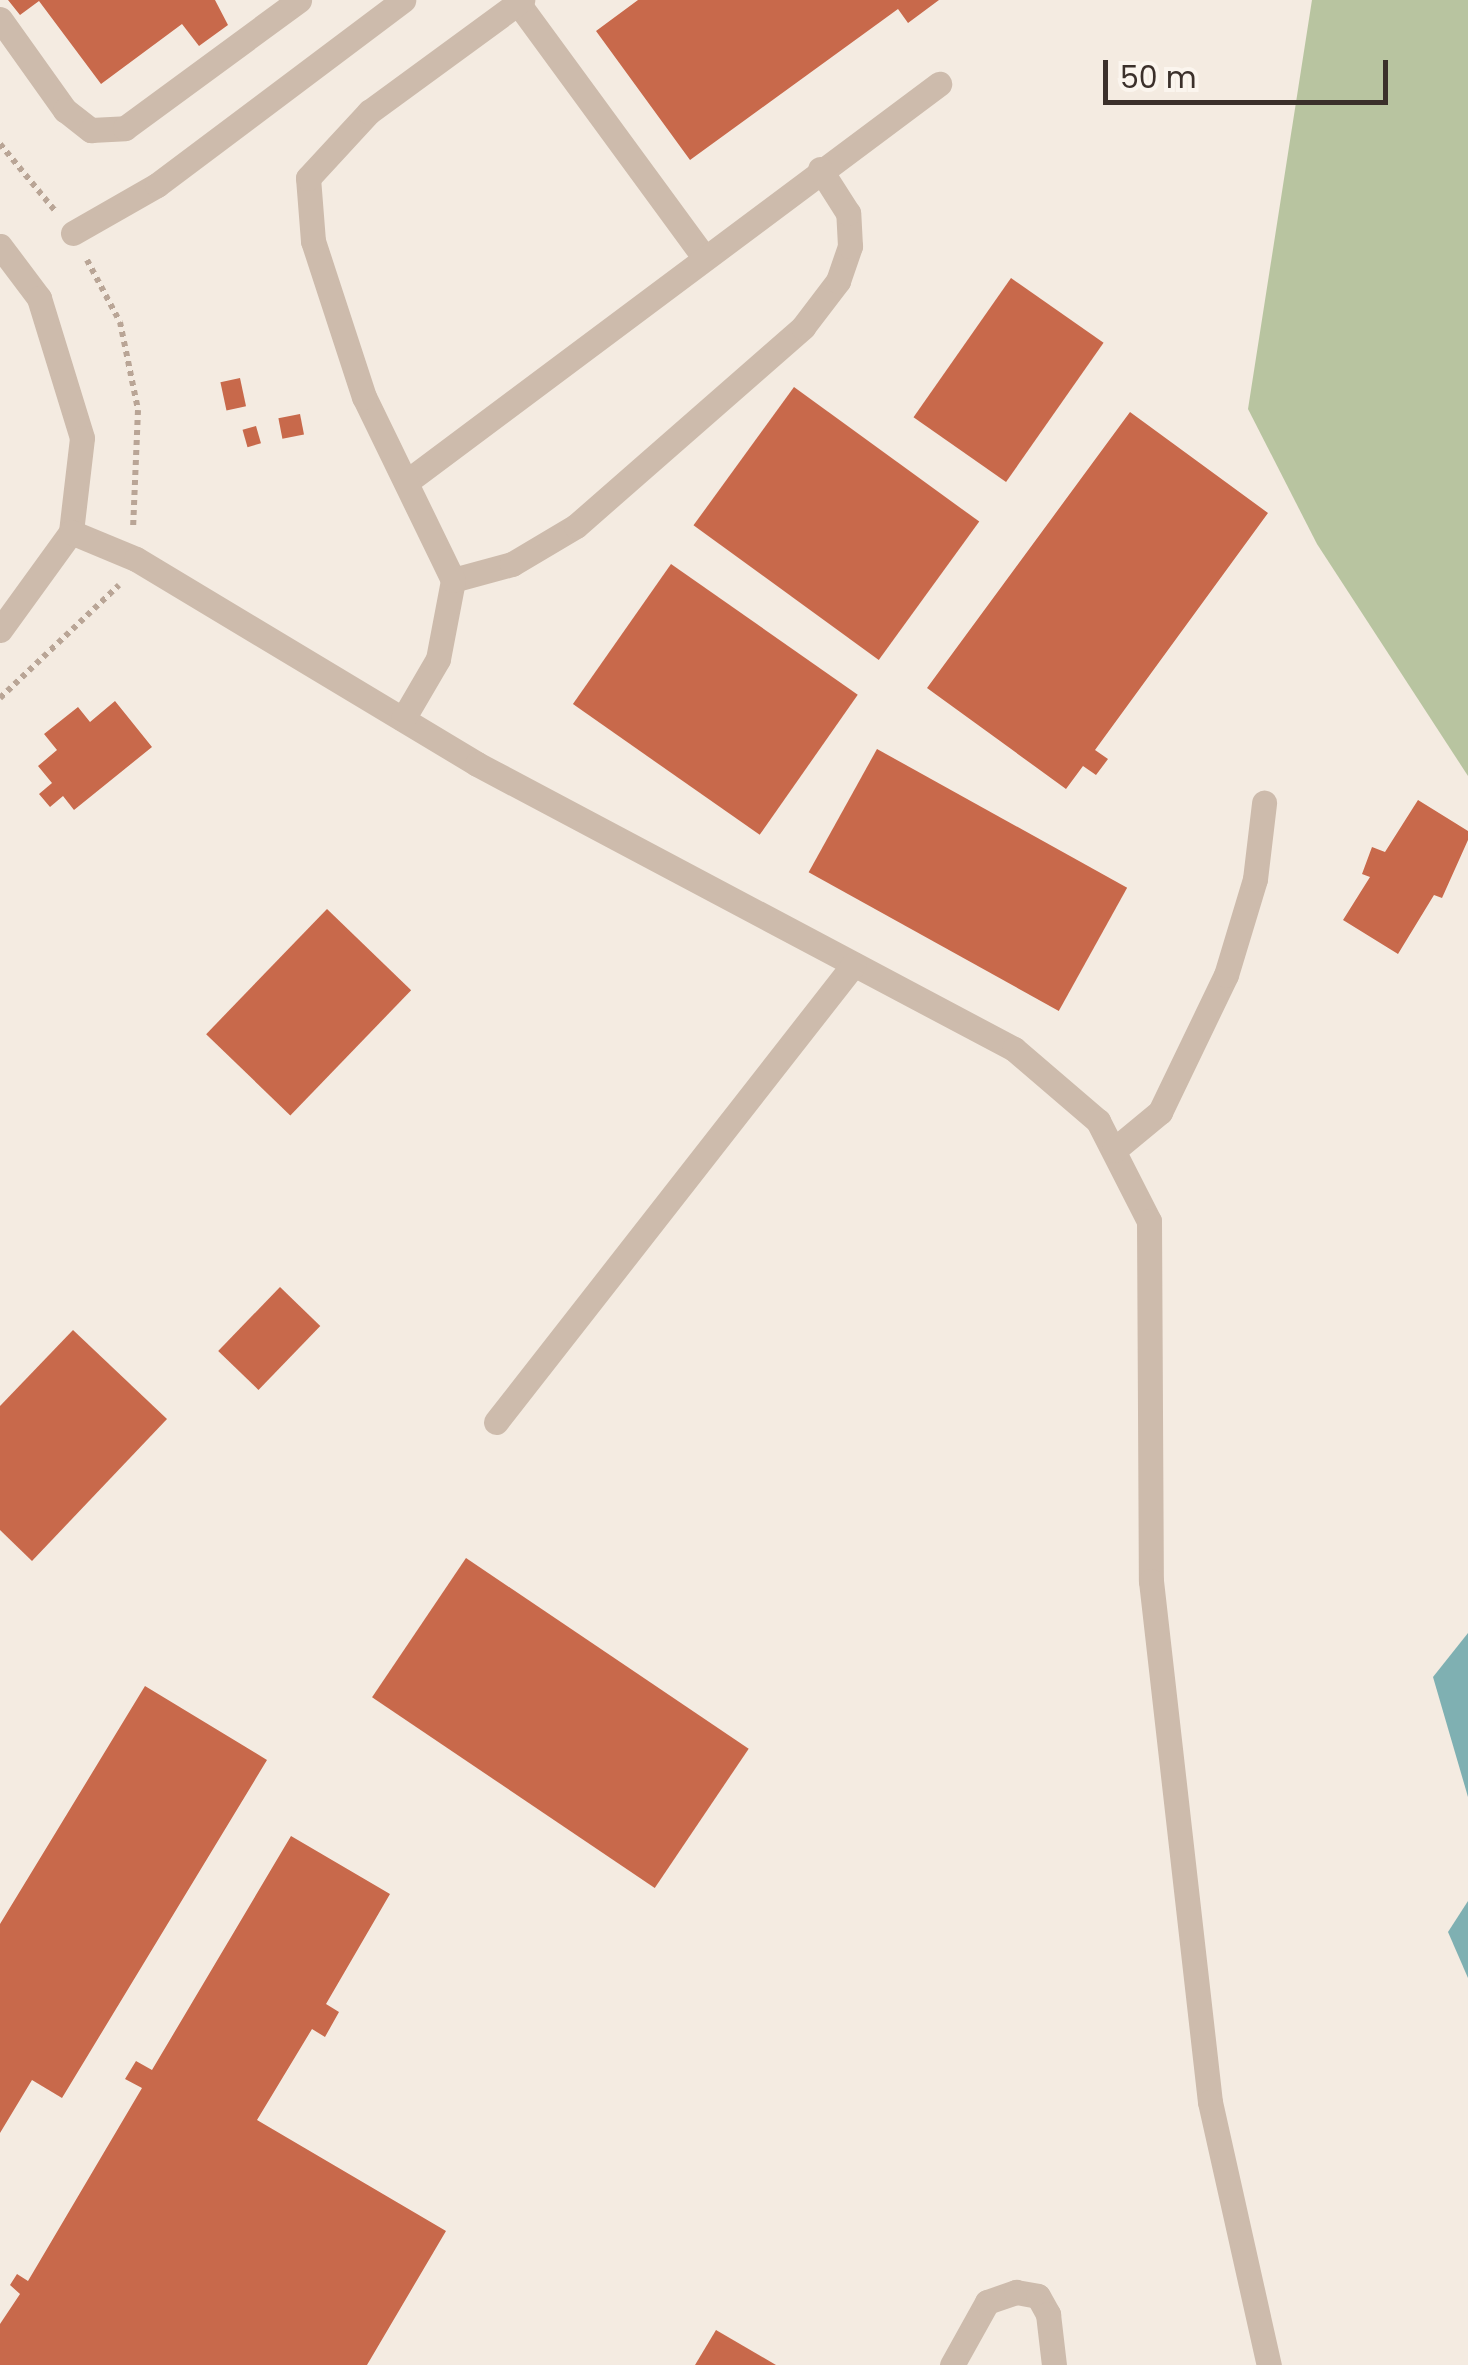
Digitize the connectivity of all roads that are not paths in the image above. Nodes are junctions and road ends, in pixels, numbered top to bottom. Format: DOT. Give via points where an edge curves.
graph roads {
  1 [pos="299,0"];
  2 [pos="403,0"];
  3 [pos="520,1"];
  4 [pos="0,19"];
  5 [pos="939,84"];
  6 [pos="820,169"];
  7 [pos="73,233"];
  8 [pos="0,246"];
  9 [pos="702,254"];
  10 [pos="409,480"];
  11 [pos="71,532"];
  12 [pos="453,580"];
  13 [pos="0,630"];
  14 [pos="402,719"];
  15 [pos="1264,803"];
  16 [pos="854,964"];
  17 [pos="1114,1150"];
  18 [pos="496,1422"];
  19 [pos="952,2365"];
  20 [pos="1054,2365"];
  21 [pos="1269,2365"];
  1 -- 4 [label="street" via="125,128 92,130 65,110"];
  2 -- 7 [label="street" via="158,185"];
  3 -- 9 [label="street"];
  3 -- 10 [label="street" via="369,112 308,178 313,241 364,397"];
  5 -- 6 [label="street"];
  6 -- 9 [label="street"];
  6 -- 12 [label="street" via="848,213 850,246 838,281 803,327 576,526 512,564"];
  8 -- 11 [label="street" via="39,298 77,420"];
  9 -- 10 [label="street"];
  10 -- 12 [label="street"];
  11 -- 13 [label="street"];
  11 -- 14 [label="street" via="136,559"];
  12 -- 14 [label="street" via="438,660"];
  14 -- 16 [label="street"];
  15 -- 17 [label="street" via="1255,879 1226,975 1160,1112"];
  16 -- 17 [label="street" via="1014,1049 1098,1121"];
  16 -- 18 [label="street"];
  17 -- 21 [label="street" via="1149,1221 1153,1600 1210,2102"];
  19 -- 20 [label="street" via="987,2302 1016,2292 1038,2296 1048,2314"];
}
